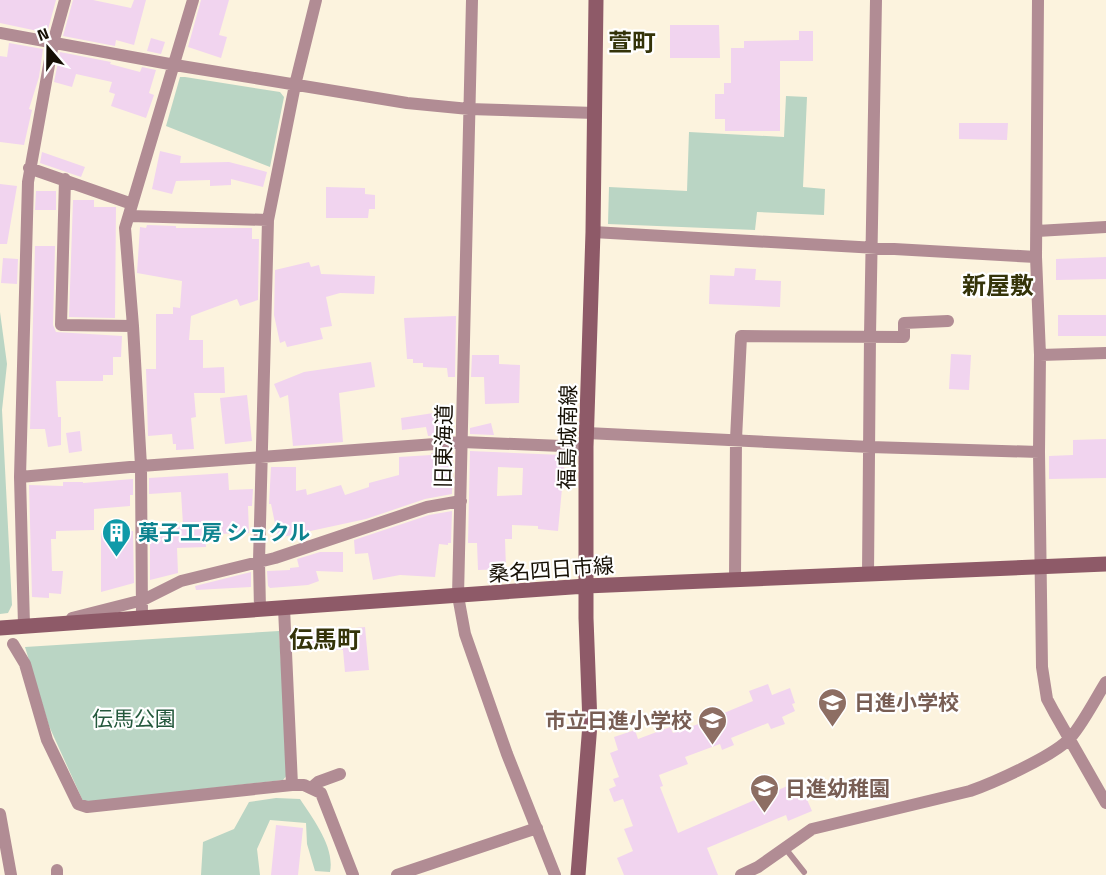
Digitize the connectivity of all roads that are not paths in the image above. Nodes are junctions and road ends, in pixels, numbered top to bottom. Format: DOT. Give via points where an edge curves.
graph roads {
  1 [pos="65,0"];
  2 [pos="193,0"];
  3 [pos="316,0"];
  4 [pos="472,0"];
  5 [pos="596,0"];
  6 [pos="876,0"];
  7 [pos="1038,0"];
  8 [pos="0,33"];
  9 [pos="53,43"];
  10 [pos="175,65"];
  11 [pos="295,85"];
  12 [pos="469,109"];
  13 [pos="595,113"];
  14 [pos="29,168"];
  15 [pos="65,179"];
  16 [pos="131,210"];
  17 [pos="268,220"];
  18 [pos="1106,227"];
  19 [pos="1037,231"];
  20 [pos="593,232"];
  21 [pos="872,248"];
  22 [pos="1036,257"];
  23 [pos="948,321"];
  24 [pos="133,326"];
  25 [pos="870,335"];
  26 [pos="1106,353"];
  27 [pos="1040,355"];
  28 [pos="736,439"];
  29 [pos="587,440"];
  30 [pos="462,442"];
  31 [pos="870,447"];
  32 [pos="1039,452"];
  33 [pos="262,457"];
  34 [pos="141,466"];
  35 [pos="20,477"];
  36 [pos="461,501"];
  37 [pos="259,561"];
  38 [pos="1106,564"];
  39 [pos="1041,567"];
  40 [pos="868,575"];
  41 [pos="735,579"];
  42 [pos="586,586"];
  43 [pos="458,596"];
  44 [pos="143,600"];
  45 [pos="284,608"];
  46 [pos="260,610"];
  47 [pos="142,618"];
  48 [pos="56,622"];
  49 [pos="24,625"];
  50 [pos="0,628"];
  51 [pos="13,644"];
  52 [pos="1106,682"];
  53 [pos="1069,740"];
  54 [pos="339,774"];
  55 [pos="292,785"];
  56 [pos="311,788"];
  57 [pos="1106,802"];
  58 [pos="0,814"];
  59 [pos="537,828"];
  60 [pos="785,848"];
  61 [pos="804,872"];
  62 [pos="11,875"];
  63 [pos="353,875"];
  64 [pos="397,875"];
  65 [pos="555,875"];
  66 [pos="578,875"];
  67 [pos="741,875"];
  1 -- 9 [label="street"];
  2 -- 10 [label="street"];
  3 -- 11 [label="street"];
  4 -- 12 [label="street, 旧東海道"];
  5 -- 13 [label="main road, 福島城南線"];
  6 -- 21 [label="street"];
  7 -- 19 [label="street"];
  8 -- 9 [label="street"];
  9 -- 10 [label="street"];
  9 -- 14 [label="street"];
  10 -- 11 [label="street"];
  10 -- 16 [label="street"];
  11 -- 12 [label="street"];
  11 -- 17 [label="street"];
  12 -- 13 [label="street"];
  12 -- 30 [label="street, 旧東海道"];
  13 -- 20 [label="main road, 福島城南線"];
  14 -- 15 [label="street"];
  14 -- 35 [label="street"];
  15 -- 16 [label="street"];
  15 -- 24 [label="street" via="61,325"];
  16 -- 17 [label="street"];
  16 -- 24 [label="street" via="125,228"];
  17 -- 33 [label="street"];
  18 -- 19 [label="street"];
  19 -- 22 [label="street"];
  20 -- 21 [label="street"];
  20 -- 29 [label="main road, 福島城南線"];
  21 -- 22 [label="street"];
  21 -- 25 [label="street"];
  22 -- 27 [label="street"];
  23 -- 25 [label="street" via="904,323 904,337"];
  24 -- 34 [label="street"];
  25 -- 28 [label="street" via="741,336"];
  25 -- 31 [label="street"];
  26 -- 27 [label="street"];
  27 -- 32 [label="street"];
  28 -- 29 [label="street"];
  28 -- 31 [label="street"];
  28 -- 41 [label="street"];
  29 -- 30 [label="street"];
  29 -- 42 [label="main road, 福島城南線"];
  30 -- 33 [label="street"];
  30 -- 36 [label="street, 旧東海道"];
  31 -- 32 [label="street"];
  31 -- 40 [label="street"];
  32 -- 39 [label="street"];
  33 -- 34 [label="street"];
  33 -- 37 [label="street"];
  34 -- 35 [label="street"];
  34 -- 44 [label="street"];
  35 -- 49 [label="street"];
  36 -- 37 [label="street" via="428,507"];
  36 -- 43 [label="street, 旧東海道"];
  37 -- 44 [label="street" via="181,581"];
  37 -- 46 [label="street"];
  38 -- 39 [label="main road, 桑名四日市線"];
  39 -- 40 [label="main road, 桑名四日市線"];
  39 -- 53 [label="street" via="1043,683 1047,699"];
  40 -- 41 [label="main road, 桑名四日市線"];
  41 -- 42 [label="main road, 桑名四日市線"];
  42 -- 43 [label="main road, 桑名四日市線"];
  42 -- 66 [label="main road, 福島城南線" via="590,724"];
  43 -- 45 [label="main road, 桑名四日市線"];
  43 -- 59 [label="street, 旧東海道" via="465,634"];
  44 -- 47 [label="street"];
  44 -- 48 [label="street"];
  45 -- 46 [label="main road, 桑名四日市線"];
  45 -- 55 [label="street"];
  46 -- 47 [label="main road, 桑名四日市線"];
  47 -- 48 [label="main road, 桑名四日市線"];
  48 -- 49 [label="main road, 桑名四日市線"];
  49 -- 50 [label="main road, 桑名四日市線"];
  51 -- 55 [label="street" via="25,664 47,740 78,804 87,807"];
  52 -- 53 [label="street"];
  53 -- 57 [label="street"];
  53 -- 60 [label="street" via="983,786 812,829"];
  54 -- 56 [label="street"];
  55 -- 56 [label="street"];
  56 -- 63 [label="street" via="321,793"];
  58 -- 62 [label="street"];
  59 -- 64 [label="street"];
  59 -- 65 [label="street, 旧東海道"];
  60 -- 61 [label="lane"];
  60 -- 67 [label="street"];
}
